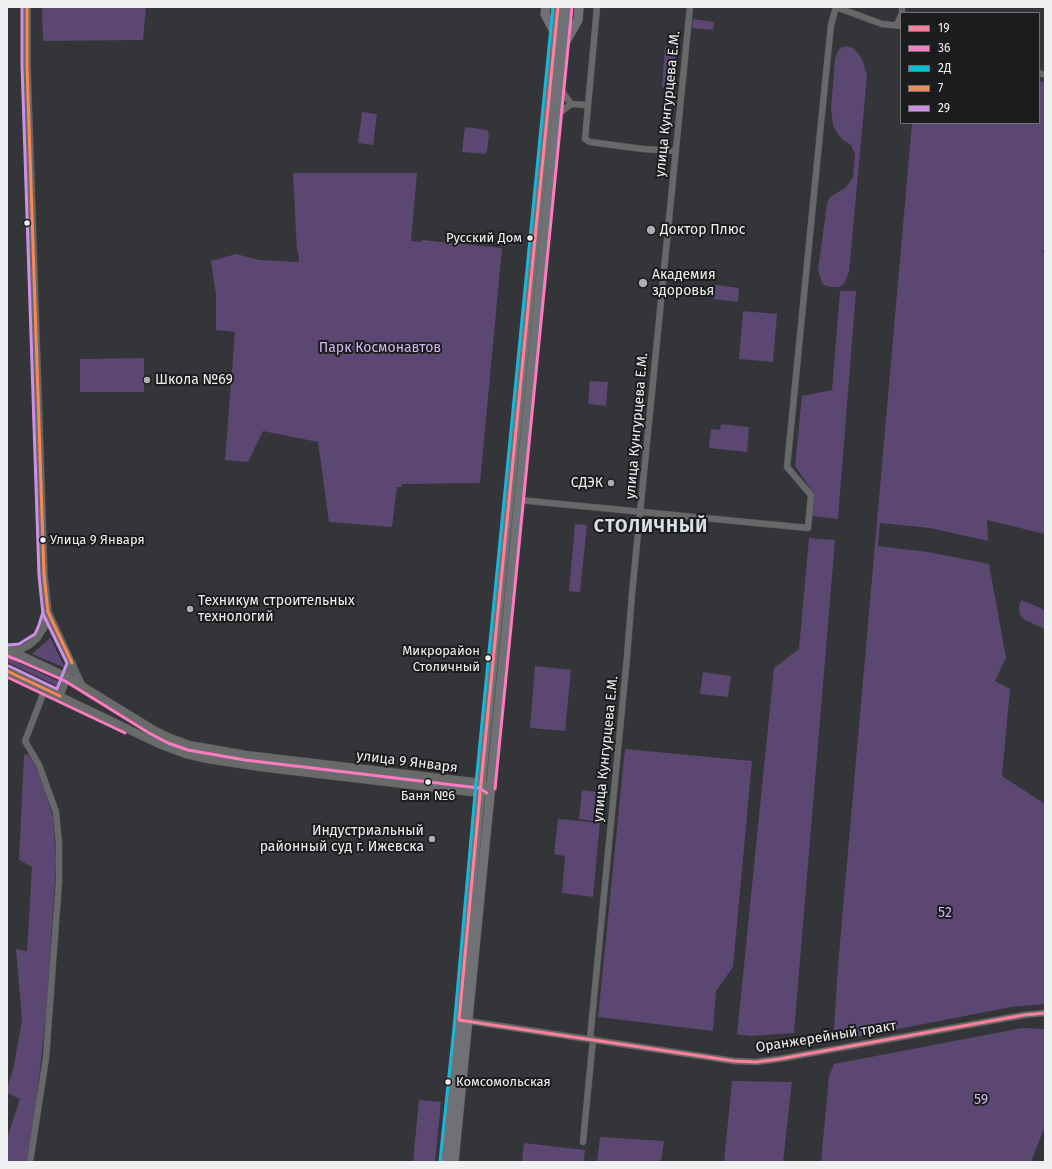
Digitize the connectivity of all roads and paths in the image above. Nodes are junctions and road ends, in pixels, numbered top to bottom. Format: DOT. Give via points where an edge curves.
graph roads {
  1 [pos="27,7"];
  2 [pos="546,7"];
  3 [pos="558,7"];
  4 [pos="567,7"];
  5 [pos="579,7"];
  6 [pos="597,7"];
  7 [pos="690,7"];
  8 [pos="836,7"];
  9 [pos="899,25"];
  10 [pos="555,34"];
  11 [pos="563,46"];
  12 [pos="559,87"];
  13 [pos="571,104"];
  14 [pos="588,105"];
  15 [pos="556,116"];
  16 [pos="676,151"];
  17 [pos="519,500"];
  18 [pos="640,512"];
  19 [pos="48,612"];
  20 [pos="7,651"];
  21 [pos="72,663"];
  22 [pos="7,671"];
  23 [pos="67,677"];
  24 [pos="82,686"];
  25 [pos="45,689"];
  26 [pos="60,696"];
  27 [pos="262,757"];
  28 [pos="260,767"];
  29 [pos="480,788"];
  30 [pos="490,789"];
  31 [pos="1045,1013"];
  32 [pos="464,1020"];
  33 [pos="591,1039"];
  34 [pos="583,1142"];
  35 [pos="30,1162"];
  36 [pos="445,1162"];
  37 [pos="454,1162"];
  1 -- 19 [label="street" via="44,575"];
  2 -- 10 [label="main road" via="545,14"];
  3 -- 10 [label="main road"];
  4 -- 11 [label="main road"];
  5 -- 11 [label="main road" via="578,20"];
  6 -- 14 [label="street"];
  7 -- 16 [label="street, улица Кунгурцева Е.М."];
  8 -- 9 [label="street" via="882,24"];
  8 -- 18 [label="street" via="831,25 787,467 811,495 808,528"];
  10 -- 29 [label="main road"];
  11 -- 12 [label="main road"];
  12 -- 13 [label="street"];
  12 -- 15 [label="main road"];
  13 -- 14 [label="street"];
  13 -- 15 [label="street"];
  14 -- 16 [label="street" via="585,138 590,142"];
  15 -- 17 [label="main road"];
  16 -- 18 [label="street, улица Кунгурцева Е.М."];
  17 -- 18 [label="street"];
  17 -- 30 [label="main road"];
  18 -- 33 [label="street, улица Кунгурцева Е.М."];
  19 -- 20 [label="street" via="44,627 37,638 21,649"];
  19 -- 21 [label="street"];
  20 -- 23 [label="main road, улица 9 Января"];
  21 -- 23 [label="street"];
  21 -- 24 [label="street"];
  22 -- 25 [label="main road, улица 9 Января"];
  23 -- 24 [label="main road, улица 9 Января"];
  23 -- 26 [label="street"];
  24 -- 27 [label="main road, улица 9 Января" via="170,738 205,748"];
  25 -- 26 [label="main road, улица 9 Января"];
  25 -- 35 [label="street" via="25,741 39,765 56,812 59,881 46,1058"];
  26 -- 28 [label="main road, улица 9 Января" via="186,754"];
  27 -- 28 [label="main road"];
  27 -- 29 [label="main road, улица 9 Января"];
  28 -- 29 [label="main road, улица 9 Января"];
  29 -- 30 [label="main road, улица 9 Января"];
  29 -- 32 [label="main road"];
  30 -- 32 [label="main road"];
  31 -- 33 [label="street, Оранжерейный тракт" via="756,1062 734,1061"];
  32 -- 33 [label="street, Оранжерейный тракт"];
  32 -- 36 [label="main road"];
  32 -- 37 [label="main road"];
  33 -- 34 [label="street, улица Кунгурцева Е.М."];
}
